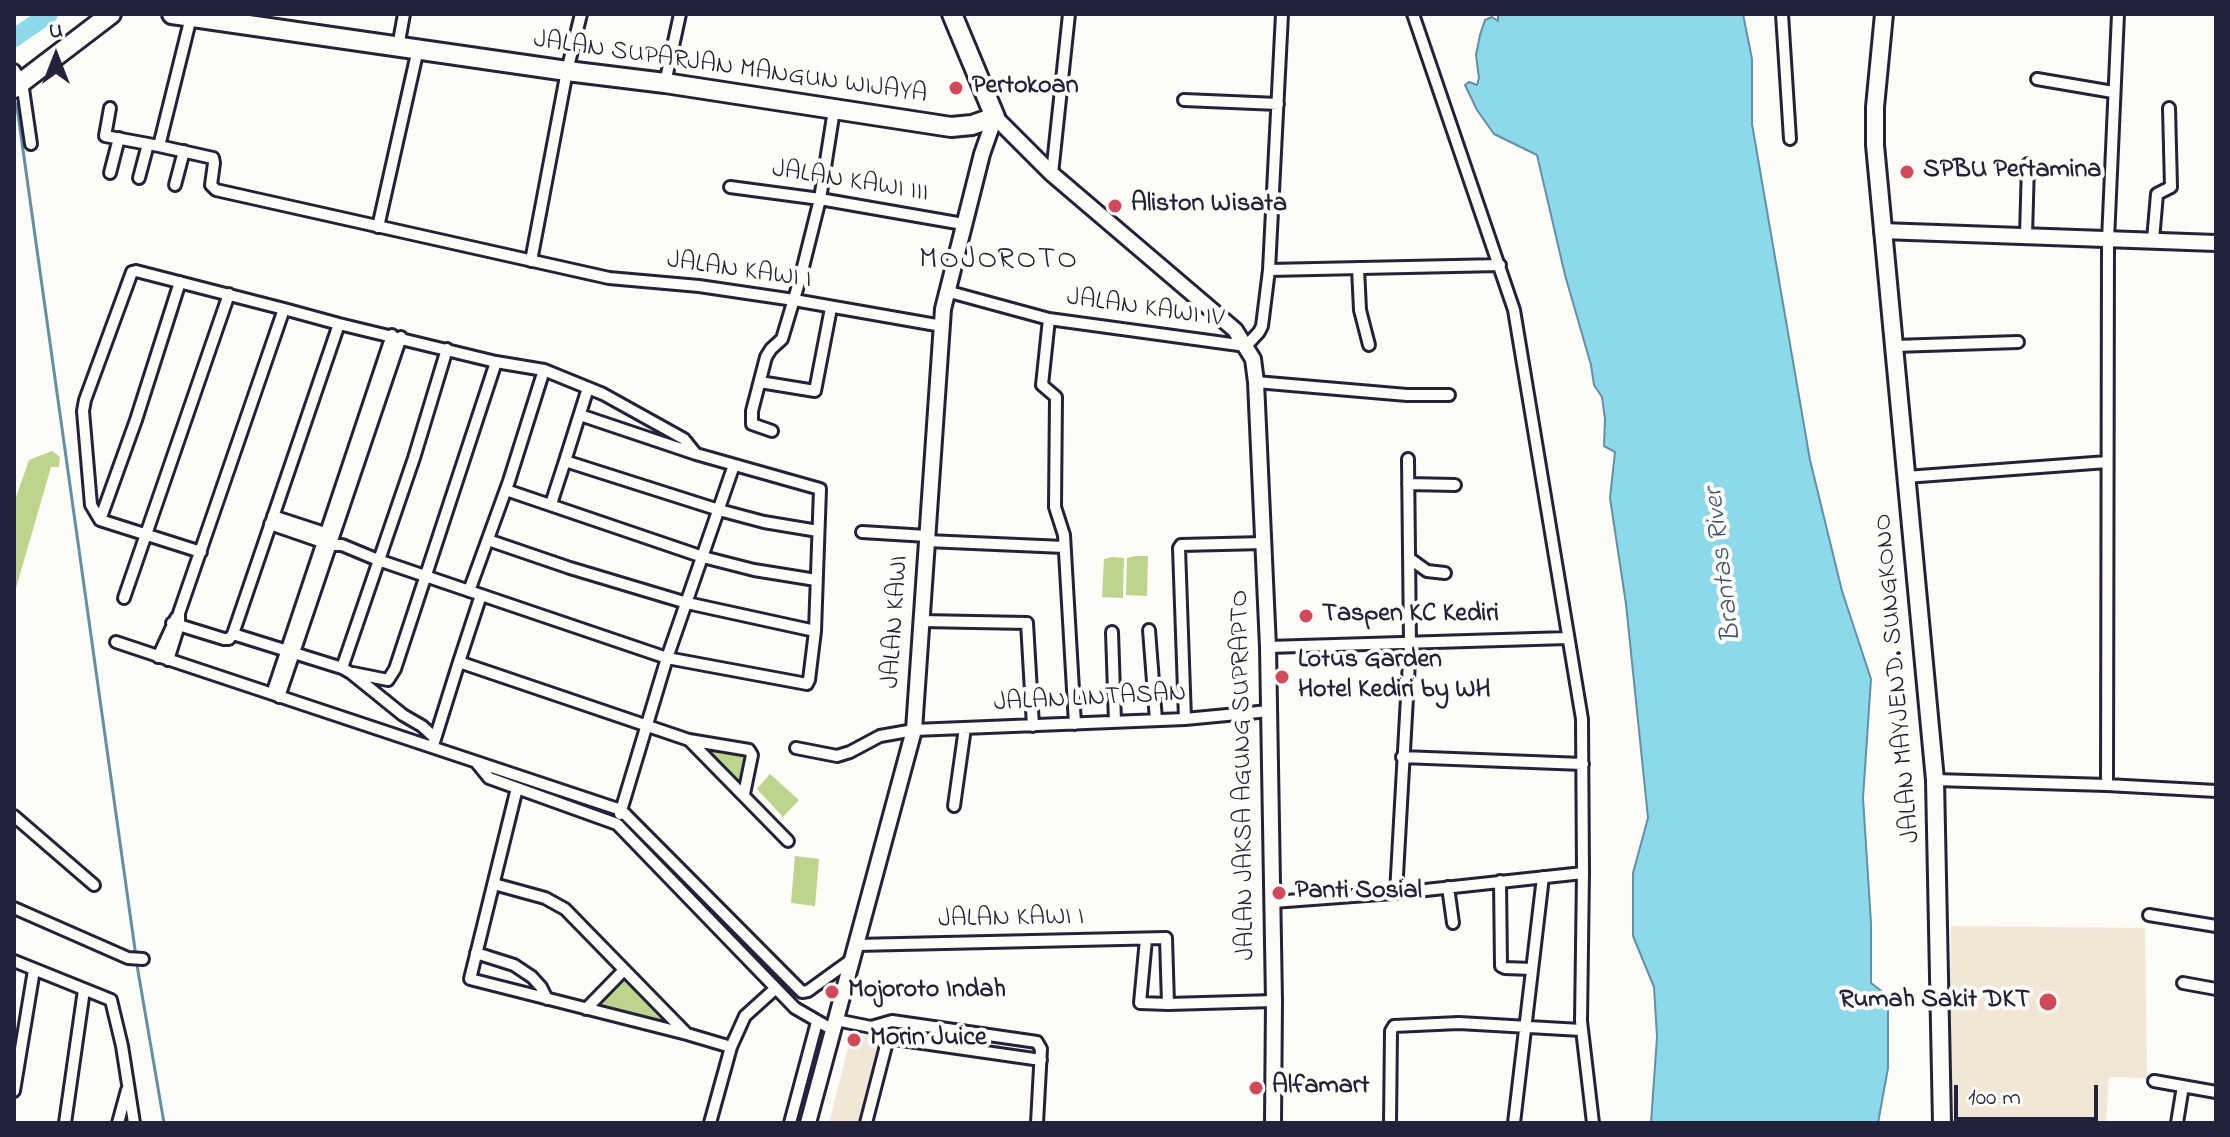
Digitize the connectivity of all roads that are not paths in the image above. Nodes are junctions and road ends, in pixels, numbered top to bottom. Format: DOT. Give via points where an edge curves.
graph roads {
  1 [pos="111,14"];
  2 [pos="172,14"];
  3 [pos="404,14"];
  4 [pos="581,14"];
  5 [pos="680,14"];
  6 [pos="952,14"];
  7 [pos="1069,14"];
  8 [pos="1282,14"];
  9 [pos="1413,14"];
  10 [pos="1782,14"];
  11 [pos="1884,14"];
  12 [pos="2118,14"];
  13 [pos="191,17"];
  14 [pos="398,47"];
  15 [pos="418,49"];
  16 [pos="567,71"];
  17 [pos="2037,79"];
  18 [pos="17,80"];
  19 [pos="665,83"];
  20 [pos="2113,92"];
  21 [pos="1184,100"];
  22 [pos="1278,104"];
  23 [pos="110,108"];
  24 [pos="2169,108"];
  25 [pos="834,110"];
  26 [pos="995,117"];
  27 [pos="119,138"];
  28 [pos="1790,139"];
  29 [pos="31,144"];
  30 [pos="153,145"];
  31 [pos="184,151"];
  32 [pos="2028,164"];
  33 [pos="110,173"];
  34 [pos="1052,174"];
  35 [pos="139,178"];
  36 [pos="175,185"];
  37 [pos="730,187"];
  38 [pos="820,199"];
  39 [pos="963,224"];
  40 [pos="378,227"];
  41 [pos="1882,231"];
  42 [pos="2026,236"];
  43 [pos="2108,240"];
  44 [pos="2153,240"];
  45 [pos="2216,243"];
  46 [pos="531,261"];
  47 [pos="1500,265"];
  48 [pos="1358,268"];
  49 [pos="1269,270"];
  50 [pos="180,282"];
  51 [pos="946,291"];
  52 [pos="229,294"];
  53 [pos="794,300"];
  54 [pos="831,308"];
  55 [pos="284,309"];
  56 [pos="1049,319"];
  57 [pos="339,324"];
  58 [pos="942,326"];
  59 [pos="396,336"];
  60 [pos="2018,342"];
  61 [pos="1369,345"];
  62 [pos="1246,346"];
  63 [pos="1894,346"];
  64 [pos="447,349"];
  65 [pos="496,362"];
  66 [pos="544,370"];
  67 [pos="760,382"];
  68 [pos="1256,382"];
  69 [pos="588,388"];
  70 [pos="1449,395"];
  71 [pos="580,415"];
  72 [pos="772,431"];
  73 [pos="696,454"];
  74 [pos="1408,459"];
  75 [pos="565,461"];
  76 [pos="2107,462"];
  77 [pos="734,465"];
  78 [pos="1906,477"];
  79 [pos="1408,484"];
  80 [pos="1455,485"];
  81 [pos="506,490"];
  82 [pos="551,504"];
  83 [pos="719,510"];
  84 [pos="100,520"];
  85 [pos="272,520"];
  86 [pos="818,531"];
  87 [pos="862,532"];
  88 [pos="146,535"];
  89 [pos="927,538"];
  90 [pos="331,540"];
  91 [pos="488,540"];
  92 [pos="1264,543"];
  93 [pos="1064,547"];
  94 [pos="201,552"];
  95 [pos="703,557"];
  96 [pos="1409,558"];
  97 [pos="378,560"];
  98 [pos="1445,573"];
  99 [pos="424,576"];
  100 [pos="816,580"];
  101 [pos="469,591"];
  102 [pos="481,595"];
  103 [pos="124,598"];
  104 [pos="687,603"];
  105 [pos="177,620"];
  106 [pos="921,621"];
  107 [pos="1149,630"];
  108 [pos="815,631"];
  109 [pos="1112,632"];
  110 [pos="233,634"];
  111 [pos="1568,638"];
  112 [pos="116,642"];
  113 [pos="1410,644"];
  114 [pos="1268,647"];
  115 [pos="290,652"];
  116 [pos="163,658"];
  117 [pos="667,658"];
  118 [pos="459,662"];
  119 [pos="346,671"];
  120 [pos="275,696"];
  121 [pos="1269,711"];
  122 [pos="1185,719"];
  123 [pos="1156,720"];
  124 [pos="1115,722"];
  125 [pos="1075,724"];
  126 [pos="646,726"];
  127 [pos="1033,726"];
  128 [pos="965,728"];
  129 [pos="914,730"];
  130 [pos="689,740"];
  131 [pos="434,743"];
  132 [pos="796,748"];
  133 [pos="1402,757"];
  134 [pos="476,762"];
  135 [pos="1583,764"];
  136 [pos="1935,780"];
  137 [pos="2107,785"];
  138 [pos="517,788"];
  139 [pos="2216,791"];
  140 [pos="744,794"];
  141 [pos="954,806"];
  142 [pos="621,810"];
  143 [pos="14,816"];
  144 [pos="617,824"];
  145 [pos="788,841"];
  146 [pos="1583,873"];
  147 [pos="1543,877"];
  148 [pos="1500,881"];
  149 [pos="494,884"];
  150 [pos="94,885"];
  151 [pos="1448,887"];
  152 [pos="1396,893"];
  153 [pos="1273,902"];
  154 [pos="14,908"];
  155 [pos="2149,915"];
  156 [pos="1453,923"];
  157 [pos="2216,926"];
  158 [pos="1146,939"];
  159 [pos="856,945"];
  160 [pos="476,953"];
  161 [pos="762,953"];
  162 [pos="139,959"];
  163 [pos="851,960"];
  164 [pos="14,961"];
  165 [pos="751,963"];
  166 [pos="1532,969"];
  167 [pos="34,970"];
  168 [pos="624,970"];
  169 [pos="2183,983"];
  170 [pos="776,988"];
  171 [pos="2216,989"];
  172 [pos="84,990"];
  173 [pos="547,999"];
  174 [pos="1274,1001"];
  175 [pos="1168,1004"];
  176 [pos="586,1009"];
  177 [pos="892,1021"];
  178 [pos="817,1022"];
  179 [pos="834,1025"];
  180 [pos="1525,1026"];
  181 [pos="871,1027"];
  182 [pos="1581,1030"];
  183 [pos="687,1034"];
  184 [pos="888,1038"];
  185 [pos="731,1047"];
  186 [pos="1041,1060"];
  187 [pos="15,1077"];
  188 [pos="2154,1081"];
  189 [pos="2183,1086"];
  190 [pos="128,1087"];
  191 [pos="14,1091"];
  192 [pos="2216,1092"];
  193 [pos="65,1123"];
  194 [pos="118,1123"];
  195 [pos="134,1123"];
  196 [pos="710,1123"];
  197 [pos="790,1123"];
  198 [pos="808,1123"];
  199 [pos="866,1123"];
  200 [pos="1037,1123"];
  201 [pos="1273,1123"];
  202 [pos="1390,1123"];
  203 [pos="1514,1123"];
  204 [pos="1593,1123"];
  205 [pos="1942,1123"];
  206 [pos="2177,1123"];
  1 -- 18 [label="highway"];
  2 -- 13 [label="highway, JALAN SUPARJAN MANGUN WIJAYA"];
  3 -- 14 [label="street"];
  4 -- 16 [label="street"];
  5 -- 19 [label="street"];
  6 -- 26 [label="highway"];
  7 -- 34 [label="street"];
  8 -- 22 [label="street"];
  9 -- 47 [label="street"];
  10 -- 28 [label="street"];
  11 -- 41 [label="main road, JALAN MAYJEND. SUNGKONO" via="1875,107"];
  12 -- 20 [label="street"];
  13 -- 14 [label="highway, JALAN SUPARJAN MANGUN WIJAYA"];
  13 -- 30 [label="street"];
  14 -- 15 [label="highway, JALAN SUPARJAN MANGUN WIJAYA"];
  15 -- 16 [label="highway, JALAN SUPARJAN MANGUN WIJAYA"];
  15 -- 40 [label="street"];
  16 -- 19 [label="highway, JALAN SUPARJAN MANGUN WIJAYA"];
  16 -- 46 [label="street"];
  17 -- 20 [label="street"];
  18 -- 29 [label="street"];
  19 -- 25 [label="highway, JALAN SUPARJAN MANGUN WIJAYA"];
  20 -- 43 [label="street"];
  21 -- 22 [label="street"];
  22 -- 49 [label="street"];
  23 -- 27 [label="street" via="105,136"];
  24 -- 44 [label="street" via="2171,187 2157,194"];
  25 -- 26 [label="highway, JALAN SUPARJAN MANGUN WIJAYA" via="951,127"];
  25 -- 38 [label="street"];
  26 -- 34 [label="main road"];
  26 -- 39 [label="main road, JALAN KAWI"];
  27 -- 30 [label="street"];
  27 -- 33 [label="street"];
  30 -- 31 [label="street"];
  30 -- 35 [label="street"];
  31 -- 36 [label="street"];
  31 -- 40 [label="street, JALAN KAWI I" via="213,158 211,185 216,190"];
  32 -- 42 [label="street"];
  34 -- 62 [label="main road" via="1235,330"];
  37 -- 38 [label="street, JALAN KAWI III"];
  38 -- 39 [label="street, JALAN KAWI III"];
  38 -- 53 [label="street"];
  39 -- 51 [label="main road, JALAN KAWI"];
  40 -- 46 [label="street, JALAN KAWI I"];
  41 -- 42 [label="main road"];
  41 -- 63 [label="main road, JALAN MAYJEND. SUNGKONO"];
  42 -- 43 [label="main road"];
  43 -- 44 [label="main road"];
  43 -- 76 [label="street"];
  44 -- 45 [label="main road"];
  46 -- 53 [label="street, JALAN KAWI I" via="609,278"];
  47 -- 48 [label="street"];
  47 -- 111 [label="street" via="1514,310"];
  48 -- 49 [label="street"];
  48 -- 61 [label="street"];
  49 -- 62 [label="street" via="1262,326"];
  50 -- 52 [label="street"];
  50 -- 84 [label="street"];
  50 -- 84 [label="street" via="132,272 85,400 91,505"];
  51 -- 56 [label="street, JALAN KAWI IV"];
  51 -- 58 [label="main road, JALAN KAWI"];
  52 -- 55 [label="street"];
  52 -- 88 [label="street"];
  53 -- 54 [label="street, JALAN KAWI I"];
  53 -- 67 [label="street" via="783,336 766,357"];
  54 -- 58 [label="street, JALAN KAWI I"];
  54 -- 67 [label="street" via="815,391"];
  55 -- 57 [label="street"];
  55 -- 94 [label="street"];
  56 -- 62 [label="street, JALAN KAWI IV"];
  56 -- 93 [label="street" via="1042,385 1056,397 1055,507"];
  57 -- 59 [label="street"];
  57 -- 85 [label="street"];
  58 -- 89 [label="main road, JALAN KAWI"];
  59 -- 64 [label="street"];
  59 -- 90 [label="street"];
  60 -- 63 [label="street"];
  62 -- 68 [label="main road, JALAN JAKSA AGUNG SUPRAPTO"];
  63 -- 78 [label="main road, JALAN MAYJEND. SUNGKONO"];
  64 -- 65 [label="street"];
  64 -- 97 [label="street"];
  65 -- 66 [label="street"];
  65 -- 99 [label="street"];
  66 -- 69 [label="street"];
  66 -- 81 [label="street"];
  67 -- 72 [label="street" via="751,422"];
  68 -- 70 [label="street"];
  68 -- 92 [label="main road, JALAN JAKSA AGUNG SUPRAPTO"];
  69 -- 71 [label="street"];
  69 -- 73 [label="street" via="684,439"];
  71 -- 73 [label="street"];
  71 -- 75 [label="street"];
  73 -- 77 [label="street"];
  74 -- 79 [label="street"];
  75 -- 82 [label="street"];
  75 -- 83 [label="street"];
  76 -- 78 [label="street"];
  76 -- 137 [label="street"];
  77 -- 83 [label="street"];
  77 -- 86 [label="street" via="819,487"];
  78 -- 136 [label="main road, JALAN MAYJEND. SUNGKONO"];
  79 -- 80 [label="street"];
  79 -- 96 [label="street"];
  81 -- 82 [label="street"];
  81 -- 91 [label="street"];
  82 -- 95 [label="street"];
  83 -- 86 [label="street"];
  83 -- 95 [label="street"];
  84 -- 88 [label="street"];
  85 -- 90 [label="street"];
  85 -- 110 [label="street"];
  86 -- 100 [label="street"];
  87 -- 89 [label="street"];
  88 -- 94 [label="street"];
  88 -- 103 [label="street"];
  89 -- 93 [label="street"];
  89 -- 106 [label="main road, JALAN KAWI"];
  90 -- 97 [label="street"];
  90 -- 115 [label="street"];
  91 -- 101 [label="street"];
  91 -- 104 [label="street"];
  92 -- 114 [label="main road, JALAN JAKSA AGUNG SUPRAPTO"];
  92 -- 122 [label="street" via="1179,548"];
  93 -- 125 [label="street"];
  94 -- 105 [label="street"];
  95 -- 100 [label="street"];
  95 -- 104 [label="street"];
  96 -- 98 [label="street" via="1427,571"];
  96 -- 113 [label="street"];
  97 -- 99 [label="street"];
  97 -- 119 [label="street"];
  99 -- 101 [label="street"];
  99 -- 119 [label="street" via="390,678"];
  100 -- 108 [label="street"];
  101 -- 102 [label="street"];
  102 -- 117 [label="street"];
  102 -- 118 [label="street"];
  104 -- 108 [label="street"];
  104 -- 117 [label="street"];
  105 -- 110 [label="street" via="224,639"];
  105 -- 116 [label="street"];
  106 -- 127 [label="street" via="1027,623"];
  106 -- 129 [label="main road, JALAN KAWI"];
  107 -- 123 [label="street"];
  108 -- 117 [label="street" via="807,684"];
  109 -- 124 [label="street"];
  110 -- 115 [label="street"];
  111 -- 113 [label="street"];
  111 -- 135 [label="street" via="1582,719"];
  112 -- 116 [label="street"];
  113 -- 114 [label="street"];
  113 -- 133 [label="street"];
  114 -- 121 [label="main road, JALAN JAKSA AGUNG SUPRAPTO"];
  115 -- 119 [label="street"];
  115 -- 120 [label="street"];
  116 -- 120 [label="street"];
  117 -- 126 [label="street"];
  118 -- 126 [label="street"];
  118 -- 131 [label="street"];
  119 -- 131 [label="street" via="422,726"];
  120 -- 131 [label="street"];
  121 -- 122 [label="street, JALAN LINTASAN"];
  121 -- 153 [label="main road, JALAN JAKSA AGUNG SUPRAPTO"];
  122 -- 123 [label="street, JALAN LINTASAN"];
  123 -- 124 [label="street, JALAN LINTASAN"];
  124 -- 125 [label="street, JALAN LINTASAN"];
  125 -- 127 [label="street, JALAN LINTASAN"];
  126 -- 130 [label="street"];
  126 -- 142 [label="street"];
  127 -- 128 [label="street, JALAN LINTASAN"];
  128 -- 129 [label="street, JALAN LINTASAN"];
  128 -- 141 [label="street"];
  129 -- 132 [label="street, JALAN LINTASAN" via="880,736 837,756"];
  129 -- 159 [label="main road, JALAN KAWI"];
  130 -- 140 [label="street"];
  130 -- 140 [label="street" via="749,750"];
  131 -- 134 [label="street"];
  133 -- 135 [label="street"];
  133 -- 152 [label="street"];
  134 -- 138 [label="street" via="489,778"];
  134 -- 142 [label="street"];
  135 -- 146 [label="street"];
  136 -- 137 [label="street"];
  136 -- 205 [label="main road, JALAN MAYJEND. SUNGKONO"];
  137 -- 139 [label="street"];
  138 -- 144 [label="street"];
  138 -- 149 [label="street"];
  140 -- 145 [label="street"];
  142 -- 144 [label="street"];
  142 -- 161 [label="street"];
  143 -- 150 [label="street"];
  144 -- 165 [label="street"];
  146 -- 147 [label="street"];
  146 -- 182 [label="street"];
  147 -- 148 [label="street"];
  147 -- 166 [label="street"];
  148 -- 151 [label="street"];
  148 -- 166 [label="street" via="1501,966"];
  149 -- 160 [label="street"];
  149 -- 168 [label="street" via="565,909"];
  151 -- 152 [label="street"];
  151 -- 156 [label="street"];
  152 -- 153 [label="street"];
  153 -- 174 [label="main road, JALAN JAKSA AGUNG SUPRAPTO"];
  154 -- 162 [label="street"];
  155 -- 157 [label="street"];
  158 -- 159 [label="street, JALAN KAWI I"];
  158 -- 175 [label="street, JALAN KAWI I" via="1167,938"];
  158 -- 175 [label="street" via="1140,1003"];
  159 -- 163 [label="main road, JALAN KAWI"];
  160 -- 173 [label="street" via="514,965 532,977"];
  160 -- 173 [label="street" via="473,981"];
  161 -- 163 [label="street" via="802,992"];
  161 -- 165 [label="street"];
  163 -- 179 [label="main road, JALAN KAWI"];
  164 -- 167 [label="street"];
  165 -- 170 [label="street"];
  166 -- 180 [label="street"];
  167 -- 172 [label="street"];
  167 -- 187 [label="street"];
  168 -- 176 [label="street"];
  168 -- 183 [label="street"];
  169 -- 171 [label="street"];
  170 -- 178 [label="street"];
  170 -- 185 [label="street" via="745,1016"];
  172 -- 190 [label="street" via="114,1004"];
  172 -- 193 [label="street"];
  173 -- 176 [label="street"];
  174 -- 175 [label="street"];
  174 -- 201 [label="main road, JALAN JAKSA AGUNG SUPRAPTO"];
  176 -- 183 [label="street"];
  177 -- 181 [label="street"];
  177 -- 184 [label="street"];
  177 -- 186 [label="street" via="1031,1041 1040,1045"];
  178 -- 179 [label="street"];
  178 -- 197 [label="street"];
  179 -- 181 [label="street"];
  179 -- 198 [label="main road, JALAN KAWI"];
  180 -- 182 [label="street"];
  180 -- 202 [label="street" via="1394,1026"];
  180 -- 203 [label="street"];
  181 -- 184 [label="street"];
  182 -- 204 [label="street"];
  183 -- 185 [label="street"];
  184 -- 186 [label="street"];
  184 -- 199 [label="street"];
  185 -- 196 [label="street"];
  186 -- 200 [label="street"];
  187 -- 191 [label="street"];
  188 -- 189 [label="street"];
  189 -- 192 [label="street"];
  189 -- 206 [label="street"];
  190 -- 194 [label="street"];
  190 -- 195 [label="street"];
}
